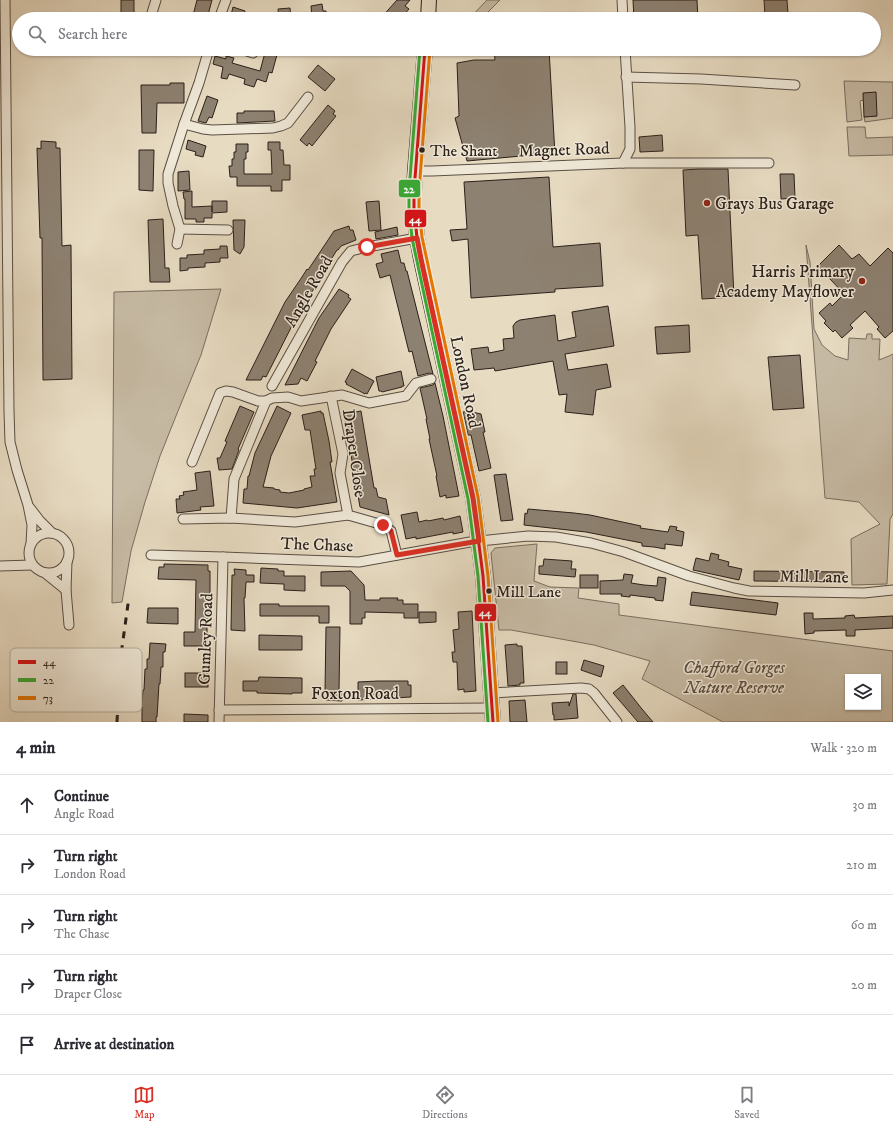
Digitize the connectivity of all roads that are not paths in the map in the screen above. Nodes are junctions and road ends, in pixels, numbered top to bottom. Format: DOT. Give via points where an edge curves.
graph roads {
  1 [pos="5,0"];
  2 [pos="156,0"];
  3 [pos="226,0"];
  4 [pos="429,0"];
  5 [pos="622,0"];
  6 [pos="152,12"];
  7 [pos="222,12"];
  8 [pos="428,12"];
  9 [pos="623,12"];
  10 [pos="207,56"];
  11 [pos="424,56"];
  12 [pos="625,56"];
  13 [pos="626,77"];
  14 [pos="795,84"];
  15 [pos="308,97"];
  16 [pos="184,124"];
  17 [pos="623,163"];
  18 [pos="768,163"];
  19 [pos="415,171"];
  20 [pos="180,229"];
  21 [pos="228,230"];
  22 [pos="417,238"];
  23 [pos="177,244"];
  24 [pos="431,379"];
  25 [pos="272,386"];
  26 [pos="331,396"];
  27 [pos="266,401"];
  28 [pos="192,462"];
  29 [pos="28,505"];
  30 [pos="348,515"];
  31 [pos="230,518"];
  32 [pos="183,519"];
  33 [pos="52,533"];
  34 [pos="479,541"];
  35 [pos="31,544"];
  36 [pos="397,555"];
  37 [pos="151,556"];
  38 [pos="223,557"];
  39 [pos="67,562"];
  40 [pos="32,565"];
  41 [pos="0,566"];
  42 [pos="45,573"];
  43 [pos="66,590"];
  44 [pos="893,590"];
  45 [pos="69,625"];
  46 [pos="491,693"];
  47 [pos="219,710"];
  48 [pos="492,715"];
  49 [pos="219,722"];
  50 [pos="617,722"];
  1 -- 29 [label="street" via="10,442"];
  2 -- 6 [label="street"];
  3 -- 7 [label="street"];
  4 -- 8 [label="main road"];
  5 -- 9 [label="street"];
  10 -- 16 [label="street"];
  11 -- 19 [label="main road, London Road"];
  12 -- 13 [label="street, Magnet Road"];
  13 -- 14 [label="street"];
  13 -- 17 [label="street, Magnet Road" via="630,149"];
  15 -- 16 [label="street" via="288,123 273,128 212,130"];
  16 -- 20 [label="street" via="168,174"];
  17 -- 18 [label="street"];
  17 -- 19 [label="street, Magnet Road"];
  19 -- 22 [label="main road, London Road" via="414,208"];
  20 -- 21 [label="street"];
  20 -- 23 [label="street"];
  22 -- 25 [label="street, Angle Road" via="351,251 342,262"];
  22 -- 34 [label="main road, London Road" via="473,498"];
  24 -- 26 [label="street" via="416,383 406,396 369,403 342,395"];
  26 -- 27 [label="street" via="301,401 288,397"];
  26 -- 30 [label="street, Draper Close" via="343,454 340,473"];
  27 -- 28 [label="street" via="258,401 233,392 220,393"];
  27 -- 31 [label="street" via="234,479"];
  29 -- 33 [label="street"];
  29 -- 35 [label="street" via="32,525"];
  30 -- 31 [label="street, Draper Close" via="295,522"];
  30 -- 36 [label="street, Draper Close" via="383,525 391,531"];
  31 -- 32 [label="street, Draper Close"];
  33 -- 35 [label="street" via="42,534"];
  33 -- 39 [label="street" via="67,543"];
  34 -- 36 [label="street, The Chase"];
  34 -- 44 [label="street, Mill Lane" via="544,536 591,543 641,557 689,576 749,590 864,593"];
  34 -- 46 [label="main road, London Road"];
  35 -- 40 [label="street" via="29,555"];
  36 -- 38 [label="street, The Chase" via="352,562"];
  37 -- 38 [label="street, The Chase"];
  38 -- 47 [label="street, Gumley Road"];
  39 -- 42 [label="street" via="60,570"];
  39 -- 43 [label="street"];
  40 -- 41 [label="street"];
  40 -- 42 [label="street"];
  42 -- 43 [label="street"];
  43 -- 45 [label="street"];
  46 -- 48 [label="main road, London Road"];
  46 -- 50 [label="street" via="589,689"];
  47 -- 48 [label="street, Foxton Road"];
  47 -- 49 [label="street, Gumley Road"];
}
